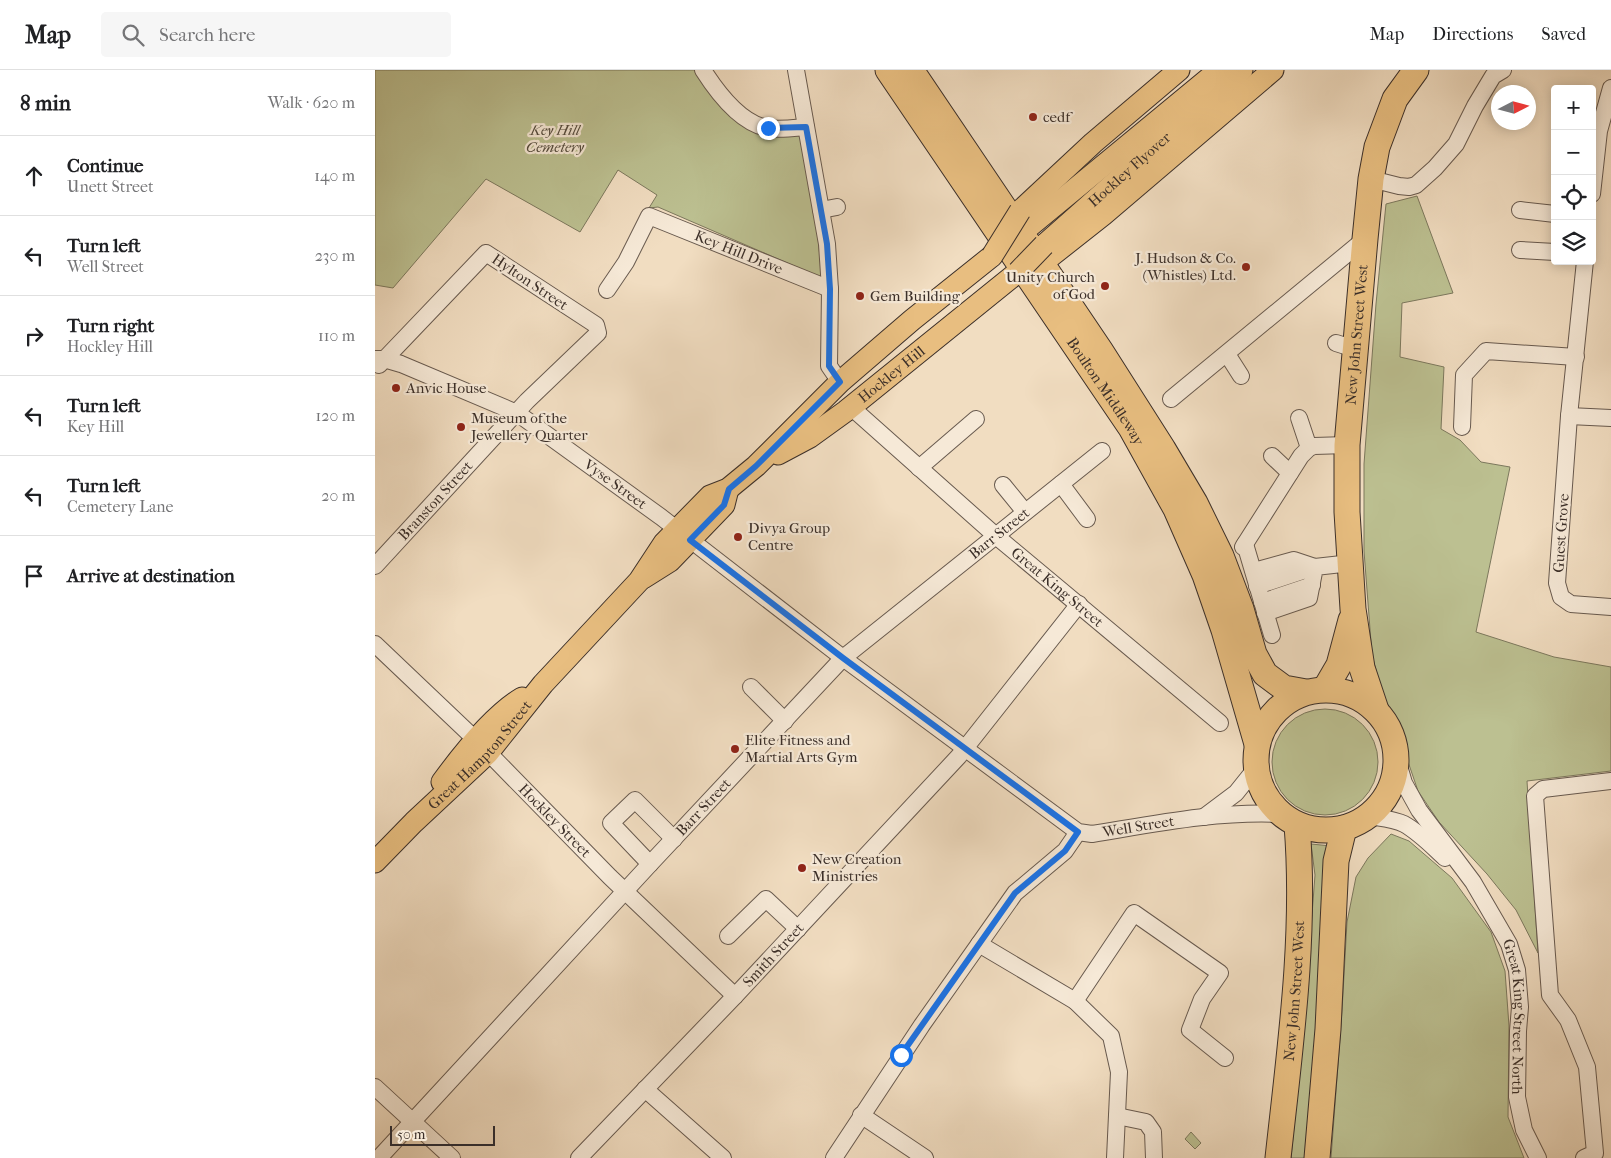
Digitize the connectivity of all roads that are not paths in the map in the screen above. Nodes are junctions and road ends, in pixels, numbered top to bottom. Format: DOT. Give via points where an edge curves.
graph roads {
  1 [pos="703,70"];
  2 [pos="796,70"];
  3 [pos="888,70"];
  4 [pos="911,70"];
  5 [pos="1179,70"];
  6 [pos="1242,70"];
  7 [pos="1273,70"];
  8 [pos="1416,70"];
  9 [pos="1503,70"];
  10 [pos="1213,81"];
  11 [pos="1611,88"];
  12 [pos="806,127"];
  13 [pos="1594,175"];
  14 [pos="1371,179"];
  15 [pos="837,207"];
  16 [pos="821,210"];
  17 [pos="1520,210"];
  18 [pos="1551,214"];
  19 [pos="1025,219"];
  20 [pos="1365,239"];
  21 [pos="1048,250"];
  22 [pos="1520,250"];
  23 [pos="1551,252"];
  24 [pos="1585,265"];
  25 [pos="1012,276"];
  26 [pos="830,289"];
  27 [pos="607,290"];
  28 [pos="1227,354"];
  29 [pos="1576,358"];
  30 [pos="378,363"];
  31 [pos="1241,376"];
  32 [pos="840,382"];
  33 [pos="1171,399"];
  34 [pos="851,407"];
  35 [pos="517,413"];
  36 [pos="1569,416"];
  37 [pos="1299,418"];
  38 [pos="1611,418"];
  39 [pos="976,419"];
  40 [pos="1462,427"];
  41 [pos="1347,445"];
  42 [pos="1309,448"];
  43 [pos="1102,451"];
  44 [pos="1272,456"];
  45 [pos="756,466"];
  46 [pos="919,468"];
  47 [pos="1290,473"];
  48 [pos="1061,484"];
  49 [pos="1003,485"];
  50 [pos="1025,512"];
  51 [pos="1087,519"];
  52 [pos="684,534"];
  53 [pos="996,536"];
  54 [pos="1351,562"];
  55 [pos="375,566"];
  56 [pos="1313,576"];
  57 [pos="1262,595"];
  58 [pos="1079,604"];
  59 [pos="1611,607"];
  60 [pos="1353,610"];
  61 [pos="1272,635"];
  62 [pos="375,644"];
  63 [pos="843,658"];
  64 [pos="751,687"];
  65 [pos="1316,691"];
  66 [pos="1376,710"];
  67 [pos="785,721"];
  68 [pos="1220,723"];
  69 [pos="482,747"];
  70 [pos="965,748"];
  71 [pos="1257,756"];
  72 [pos="1397,759"];
  73 [pos="1611,781"];
  74 [pos="1369,816"];
  75 [pos="1204,817"];
  76 [pos="1289,819"];
  77 [pos="1344,828"];
  78 [pos="1078,832"];
  79 [pos="674,839"];
  80 [pos="375,862"];
  81 [pos="650,864"];
  82 [pos="1473,882"];
  83 [pos="625,891"];
  84 [pos="798,929"];
  85 [pos="728,936"];
  86 [pos="979,944"];
  87 [pos="735,996"];
  88 [pos="1075,1001"];
  89 [pos="1225,1058"];
  90 [pos="375,1087"];
  91 [pos="645,1090"];
  92 [pos="861,1115"];
  93 [pos="1117,1116"];
  94 [pos="413,1122"];
  95 [pos="379,1158"];
  96 [pos="452,1158"];
  97 [pos="579,1158"];
  98 [pos="723,1158"];
  99 [pos="834,1158"];
  100 [pos="925,1158"];
  101 [pos="1115,1158"];
  102 [pos="1154,1158"];
  103 [pos="1278,1158"];
  104 [pos="1317,1158"];
  105 [pos="1538,1158"];
  106 [pos="1584,1158"];
  1 -- 12 [label="street" via="716,91 749,122 768,128"];
  2 -- 12 [label="street"];
  3 -- 71 [label="highway, Boulton Middleway" via="1131,428 1176,510 1205,575 1224,630"];
  4 -- 65 [label="highway, Boulton Middleway" via="1100,350 1177,472 1221,556 1254,654 1265,674 1284,688"];
  5 -- 19 [label="main road" via="1093,143"];
  6 -- 10 [label="main road, Hockley Flyover"];
  7 -- 21 [label="main road" via="1103,215"];
  8 -- 14 [label="highway, New John Street West" via="1395,99 1377,147"];
  9 -- 14 [label="street" via="1493,76 1456,144 1417,185 1399,186"];
  10 -- 19 [label="main road, Hockley Flyover"];
  10 -- 21 [label="main road, Hockley Flyover"];
  11 -- 13 [label="street" via="1599,131"];
  12 -- 16 [label="street"];
  14 -- 20 [label="highway, New John Street West"];
  15 -- 16 [label="street"];
  16 -- 26 [label="street"];
  17 -- 18 [label="street"];
  19 -- 32 [label="main road, Hockley Hill, bridge" via="992,256"];
  20 -- 28 [label="street"];
  20 -- 41 [label="highway, New John Street West" via="1346,346"];
  21 -- 25 [label="main road, Hockley Flyover, bridge"];
  22 -- 23 [label="street"];
  24 -- 29 [label="street, Guest Grove"];
  25 -- 34 [label="main road, Hockley Hill"];
  26 -- 27 [label="street, Key Hill Drive" via="649,216 626,262"];
  26 -- 32 [label="street" via="829,366"];
  28 -- 31 [label="street"];
  28 -- 33 [label="street"];
  29 -- 36 [label="street, Guest Grove"];
  29 -- 40 [label="street" via="1485,351 1464,375"];
  30 -- 35 [label="street, Vyse Street" via="401,364"];
  30 -- 35 [label="street, Hylton Street" via="486,252 596,326 598,333"];
  32 -- 45 [label="main road, Hockley Hill"];
  34 -- 45 [label="main road, Hockley Hill" via="810,436"];
  34 -- 46 [label="street, Great King Street"];
  35 -- 52 [label="street, Vyse Street"];
  35 -- 55 [label="street, Branston Street"];
  36 -- 38 [label="street"];
  36 -- 59 [label="street, Guest Grove" via="1557,583 1561,597 1571,604"];
  37 -- 42 [label="street"];
  39 -- 46 [label="street"];
  41 -- 42 [label="street"];
  41 -- 54 [label="highway, New John Street West"];
  42 -- 47 [label="street"];
  43 -- 48 [label="street, Barr Street"];
  44 -- 47 [label="street"];
  45 -- 52 [label="main road, Hockley Hill" via="729,489 710,496"];
  46 -- 53 [label="street, Great King Street"];
  47 -- 57 [label="street" via="1244,545"];
  48 -- 50 [label="street, Barr Street"];
  48 -- 51 [label="street"];
  49 -- 50 [label="street"];
  50 -- 53 [label="street, Barr Street"];
  52 -- 63 [label="street"];
  52 -- 69 [label="main road, Great Hampton Street" via="670,561 639,581"];
  53 -- 58 [label="street, Great King Street"];
  53 -- 63 [label="street, Barr Street"];
  54 -- 56 [label="street"];
  54 -- 60 [label="highway, New John Street West"];
  56 -- 57 [label="street"];
  56 -- 57 [label="street" via="1294,560"];
  57 -- 61 [label="street"];
  58 -- 68 [label="street, Great King Street"];
  58 -- 70 [label="street, Smith Street"];
  60 -- 65 [label="highway, New John Street West" via="1339,665"];
  60 -- 66 [label="highway, New John Street West" via="1362,668"];
  62 -- 69 [label="street, Hockley Street"];
  63 -- 67 [label="street, Barr Street"];
  63 -- 70 [label="street"];
  64 -- 67 [label="street"];
  65 -- 66 [label="highway" via="1343,692"];
  65 -- 71 [label="highway" via="1289,700 1275,711 1264,726"];
  66 -- 72 [label="highway" via="1387,724"];
  67 -- 79 [label="street, Barr Street"];
  69 -- 80 [label="main road, Great Hampton Street" via="447,775 414,822"];
  69 -- 83 [label="street, Hockley Street"];
  70 -- 78 [label="street"];
  70 -- 84 [label="street, Smith Street"];
  71 -- 75 [label="street, Well Street" via="1236,793"];
  71 -- 76 [label="highway" via="1260,785 1268,801"];
  72 -- 74 [label="highway" via="1393,781 1384,801"];
  72 -- 82 [label="street, Great King Street North" via="1404,784 1419,810"];
  73 -- 106 [label="street" via="1543,789 1535,796 1550,995 1568,1020 1587,1067 1595,1153"];
  74 -- 77 [label="highway"];
  74 -- 82 [label="street, Great King Street North" via="1403,823"];
  75 -- 76 [label="street, Well Street" via="1255,813"];
  75 -- 78 [label="street, Well Street" via="1092,834"];
  76 -- 77 [label="highway" via="1313,830"];
  76 -- 103 [label="highway, New John Street West" via="1299,874 1298,964"];
  77 -- 104 [label="highway" via="1336,861 1328,1029"];
  78 -- 86 [label="street" via="1065,851 1015,893"];
  79 -- 81 [label="street, Barr Street"];
  79 -- 81 [label="street" via="635,800 611,823"];
  81 -- 83 [label="street, Barr Street"];
  82 -- 105 [label="street, Great King Street North" via="1509,944 1517,970 1520,1007 1517,1097 1524,1130"];
  83 -- 87 [label="street, Hockley Street"];
  83 -- 94 [label="street, Barr Street"];
  84 -- 85 [label="street" via="765,899"];
  84 -- 87 [label="street, Smith Street"];
  86 -- 88 [label="street"];
  86 -- 92 [label="street"];
  87 -- 91 [label="street, Smith Street"];
  88 -- 89 [label="street" via="1134,913 1220,973 1202,999 1189,1030"];
  88 -- 93 [label="street" via="1111,1036 1119,1072"];
  90 -- 94 [label="street"];
  91 -- 97 [label="street, Smith Street"];
  91 -- 98 [label="street"];
  92 -- 99 [label="street"];
  92 -- 100 [label="street"];
  93 -- 101 [label="street"];
  93 -- 102 [label="street" via="1146,1122 1153,1132"];
  94 -- 95 [label="street, Barr Street"];
  94 -- 96 [label="street"];
}
